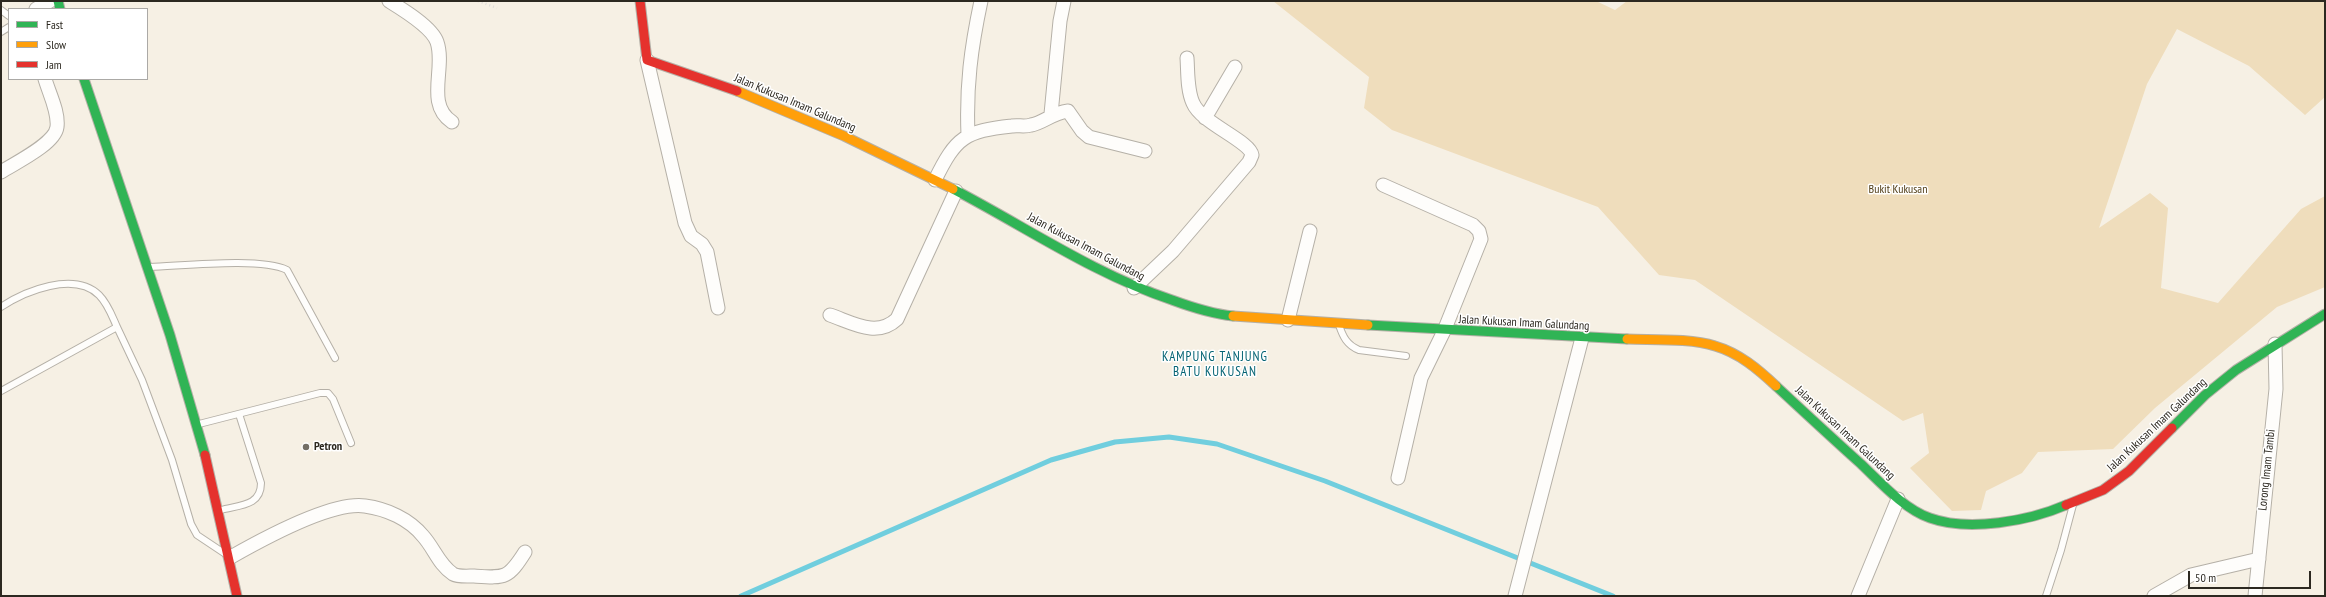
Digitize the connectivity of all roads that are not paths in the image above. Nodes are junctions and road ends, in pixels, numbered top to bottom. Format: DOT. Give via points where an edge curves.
graph roads {
  1 [pos="50,1"];
  2 [pos="389,1"];
  3 [pos="640,1"];
  4 [pos="981,1"];
  5 [pos="1064,1"];
  6 [pos="38,8"];
  7 [pos="1187,58"];
  8 [pos="647,60"];
  9 [pos="1235,67"];
  10 [pos="45,80"];
  11 [pos="84,80"];
  12 [pos="1051,114"];
  13 [pos="1205,118"];
  14 [pos="452,122"];
  15 [pos="968,135"];
  16 [pos="1145,151"];
  17 [pos="1,172"];
  18 [pos="935,180"];
  19 [pos="1383,185"];
  20 [pos="956,191"];
  21 [pos="1310,231"];
  22 [pos="148,268"];
  23 [pos="1134,288"];
  24 [pos="1,307"];
  25 [pos="718,308"];
  26 [pos="2325,314"];
  27 [pos="830,315"];
  28 [pos="1288,320"];
  29 [pos="1338,324"];
  30 [pos="117,327"];
  31 [pos="1444,331"];
  32 [pos="1582,338"];
  33 [pos="2275,344"];
  34 [pos="1406,356"];
  35 [pos="334,358"];
  36 [pos="1,391"];
  37 [pos="239,414"];
  38 [pos="197,424"];
  39 [pos="351,444"];
  40 [pos="1398,478"];
  41 [pos="1898,499"];
  42 [pos="2073,504"];
  43 [pos="220,511"];
  44 [pos="525,552"];
  45 [pos="231,558"];
  46 [pos="2259,559"];
  47 [pos="237,596"];
  48 [pos="1515,596"];
  49 [pos="1858,596"];
  50 [pos="2046,596"];
  51 [pos="2154,596"];
  52 [pos="2255,596"];
  1 -- 6 [label="street"];
  2 -- 14 [label="street" via="428,28 437,41 440,106 445,118"];
  3 -- 8 [label="street"];
  4 -- 15 [label="street" via="971,49"];
  5 -- 12 [label="street"];
  7 -- 13 [label="street" via="1193,104"];
  8 -- 18 [label="street, Jalan Kukusan Imam Galundang" via="742,91 815,122"];
  8 -- 25 [label="street" via="685,223 691,236 702,244 707,252"];
  9 -- 13 [label="street"];
  10 -- 17 [label="street" via="57,119 56,133 46,143"];
  11 -- 22 [label="street"];
  12 -- 15 [label="street" via="1033,125 982,130"];
  12 -- 16 [label="street" via="1068,111 1089,137"];
  13 -- 23 [label="street" via="1252,151 1251,159 1173,251"];
  15 -- 18 [label="street" via="957,142"];
  18 -- 20 [label="street, Jalan Kukusan Imam Galundang"];
  19 -- 31 [label="street" via="1473,225 1479,231 1480,239"];
  20 -- 23 [label="street, Jalan Kukusan Imam Galundang" via="1069,255"];
  20 -- 27 [label="street" via="897,319 890,326 876,330"];
  21 -- 28 [label="street"];
  22 -- 35 [label="lane" via="230,264 278,266 287,270"];
  22 -- 38 [label="street"];
  23 -- 28 [label="street, Jalan Kukusan Imam Galundang" via="1197,310"];
  24 -- 30 [label="lane" via="10,300 41,287 61,284 76,286 97,294 108,308"];
  26 -- 33 [label="street, Jalan Kukusan Imam Galundang"];
  28 -- 29 [label="street, Jalan Kukusan Imam Galundang"];
  29 -- 31 [label="street, Jalan Kukusan Imam Galundang"];
  29 -- 34 [label="lane" via="1344,340 1351,347"];
  30 -- 36 [label="lane"];
  30 -- 45 [label="lane" via="142,380 172,460 191,524 197,535"];
  31 -- 32 [label="street, Jalan Kukusan Imam Galundang"];
  31 -- 40 [label="street" via="1421,378"];
  32 -- 41 [label="street, Jalan Kukusan Imam Galundang" via="1688,342 1714,345 1734,353 1788,396"];
  32 -- 48 [label="street"];
  33 -- 42 [label="street, Jalan Kukusan Imam Galundang" via="2205,395 2129,471 2103,490"];
  33 -- 46 [label="street, Lorong Imam Tambi" via="2276,389"];
  37 -- 38 [label="lane"];
  37 -- 39 [label="lane" via="328,393 333,399"];
  37 -- 43 [label="lane" via="261,490 259,497 253,501"];
  38 -- 43 [label="street"];
  41 -- 42 [label="street, Jalan Kukusan Imam Galundang" via="1929,518 1955,523 1995,523 2047,513"];
  41 -- 49 [label="street"];
  42 -- 50 [label="lane"];
  43 -- 45 [label="street"];
  44 -- 45 [label="street" via="513,571 499,578 455,575 444,567 423,535 405,520 389,511 364,506 332,509"];
  45 -- 47 [label="street"];
  46 -- 51 [label="street" via="2191,575"];
  46 -- 52 [label="street, Lorong Imam Tambi"];
}
